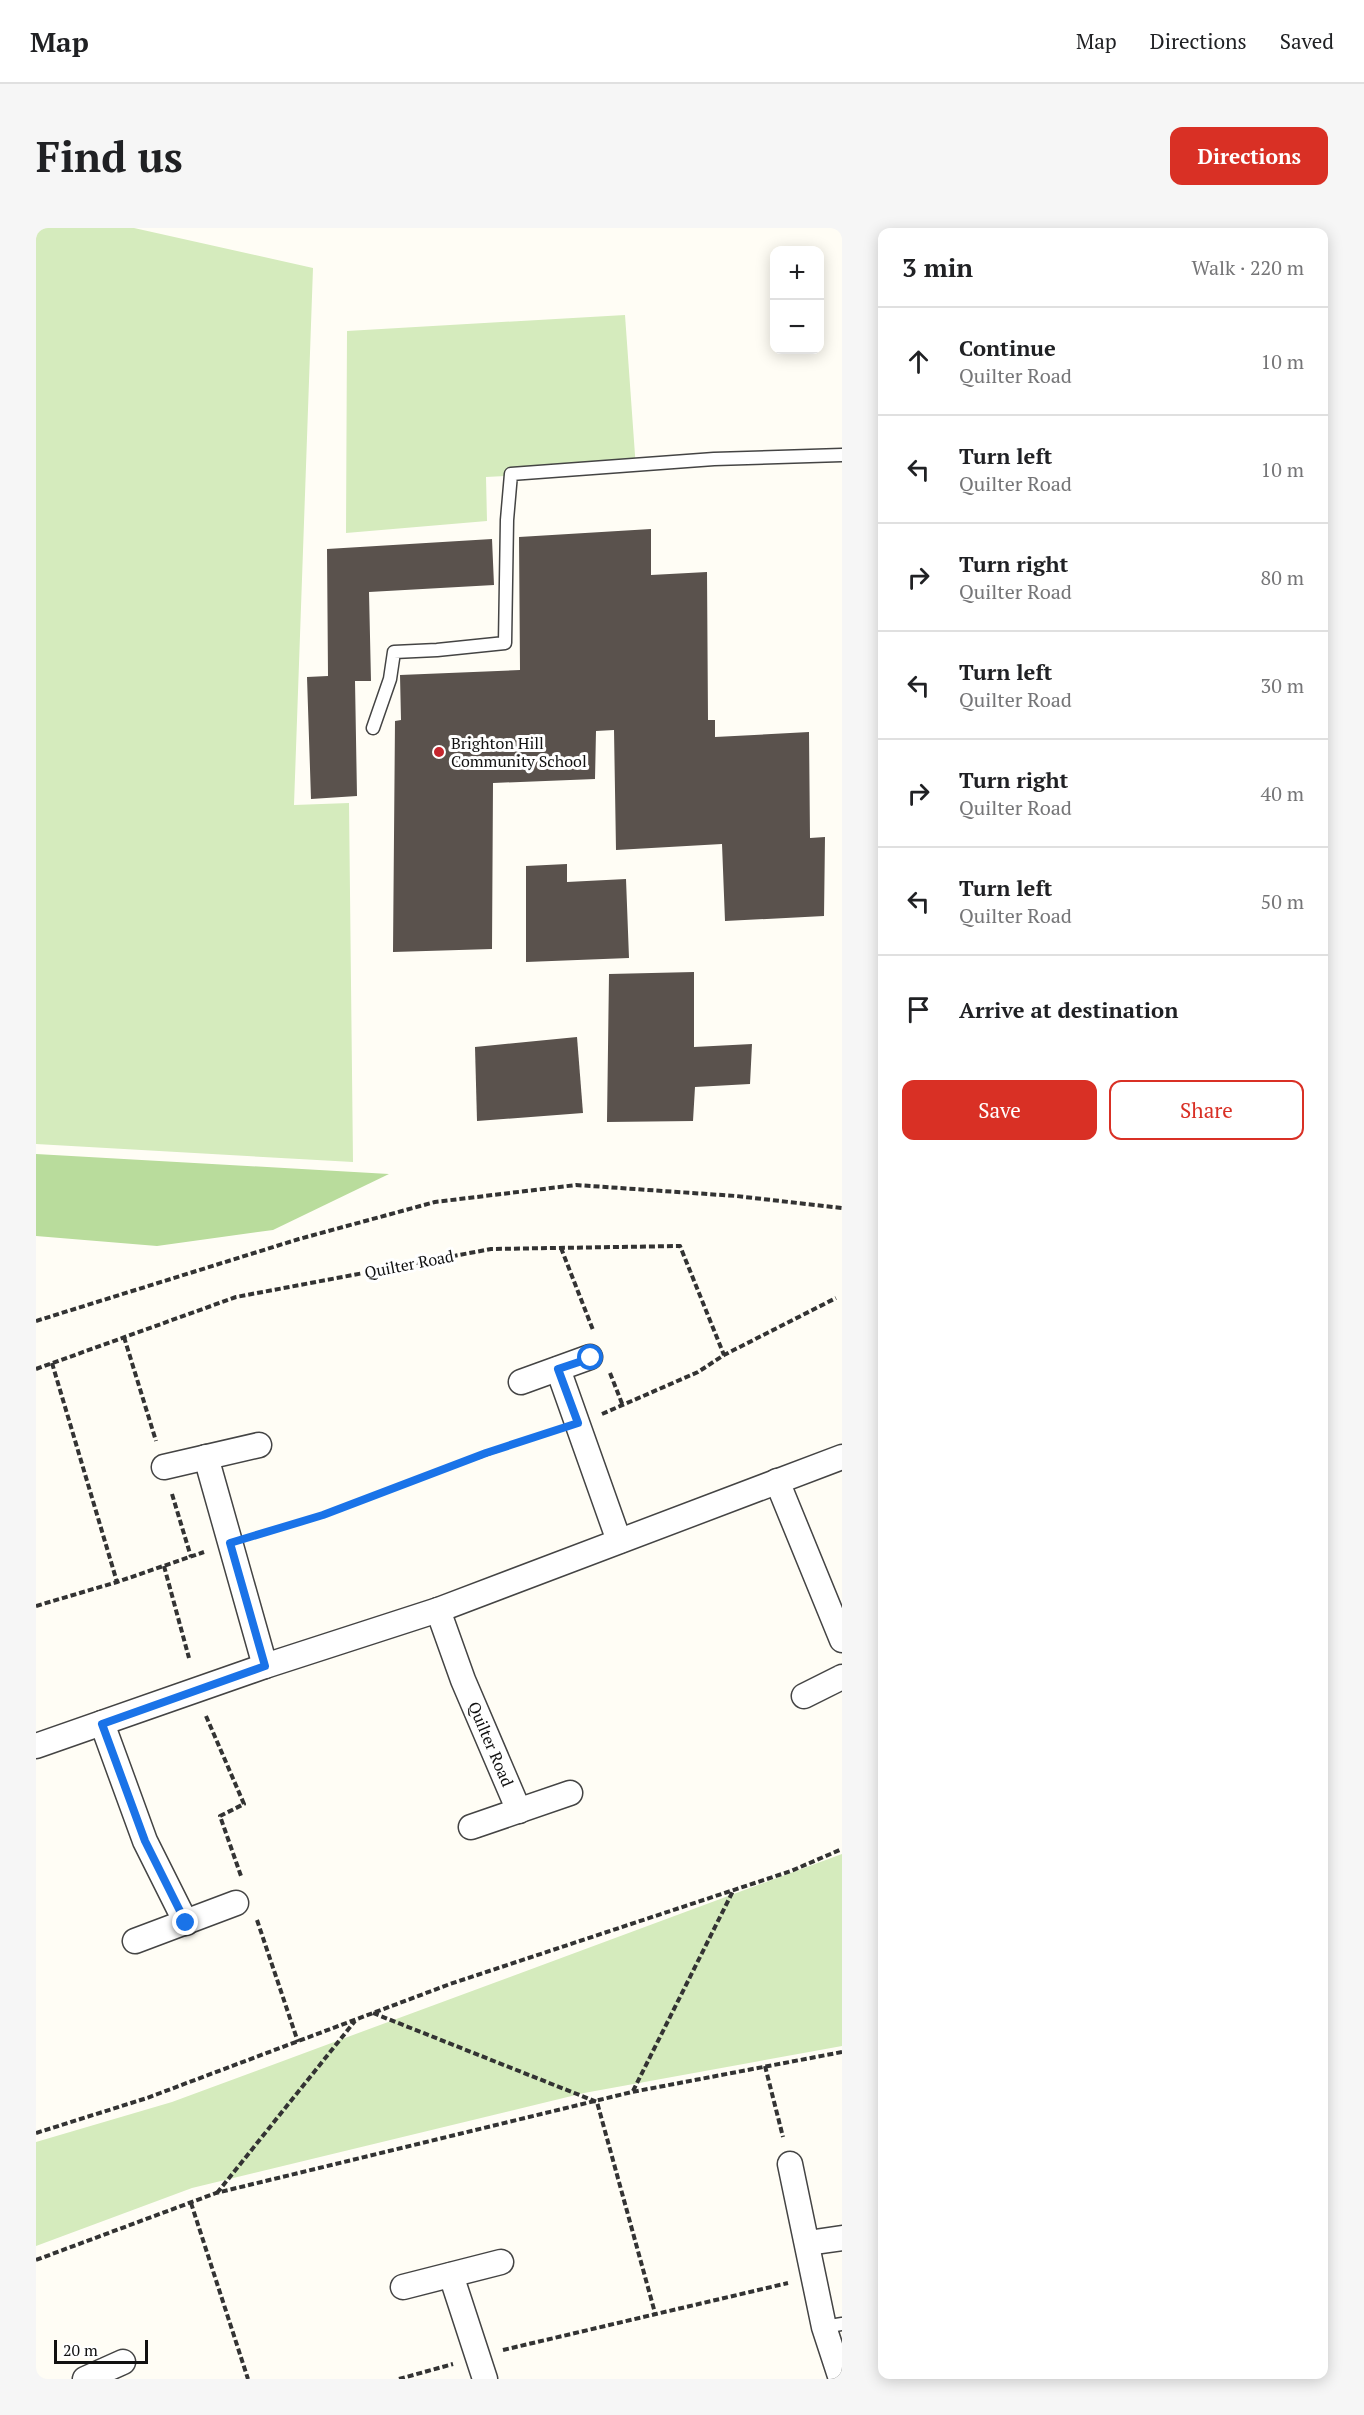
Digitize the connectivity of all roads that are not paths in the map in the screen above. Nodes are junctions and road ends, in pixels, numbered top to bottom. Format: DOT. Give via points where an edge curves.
graph roads {
  1 [pos="842,455"];
  2 [pos="373,728"];
  3 [pos="591,1358"];
  4 [pos="558,1369"];
  5 [pos="521,1382"];
  6 [pos="259,1445"];
  7 [pos="206,1457"];
  8 [pos="842,1457"];
  9 [pos="164,1467"];
  10 [pos="777,1481"];
  11 [pos="619,1541"];
  12 [pos="438,1610"];
  13 [pos="842,1640"];
  14 [pos="265,1666"];
  15 [pos="842,1677"];
  16 [pos="804,1696"];
  17 [pos="102,1724"];
  18 [pos="36,1746"];
  19 [pos="570,1793"];
  20 [pos="519,1811"];
  21 [pos="471,1827"];
  22 [pos="240,1894"];
  23 [pos="186,1923"];
  24 [pos="135,1941"];
  25 [pos="790,2164"];
  26 [pos="842,2238"];
  27 [pos="808,2243"];
  28 [pos="501,2262"];
  29 [pos="451,2275"];
  30 [pos="403,2287"];
  31 [pos="833,2326"];
  32 [pos="123,2362"];
  33 [pos="482,2368"];
  34 [pos="85,2379"];
  35 [pos="841,2379"];
  1 -- 2 [label="lane" via="714,459 511,474 505,643 394,652 390,679"];
  3 -- 4 [label="street"];
  4 -- 5 [label="street"];
  4 -- 11 [label="street"];
  6 -- 7 [label="street"];
  7 -- 9 [label="street"];
  7 -- 14 [label="street"];
  8 -- 10 [label="street"];
  10 -- 11 [label="street"];
  10 -- 13 [label="street"];
  11 -- 12 [label="street"];
  12 -- 14 [label="street"];
  12 -- 20 [label="street, Quilter Road"];
  14 -- 17 [label="street"];
  15 -- 16 [label="street"];
  17 -- 18 [label="street"];
  17 -- 23 [label="street" via="145,1841"];
  19 -- 20 [label="street"];
  20 -- 21 [label="street"];
  22 -- 23 [label="street"];
  23 -- 24 [label="street"];
  25 -- 27 [label="street"];
  26 -- 27 [label="street"];
  27 -- 31 [label="street" via="814,2277"];
  28 -- 29 [label="street"];
  29 -- 30 [label="street"];
  29 -- 33 [label="street"];
  31 -- 35 [label="street"];
  32 -- 34 [label="street"];
}
